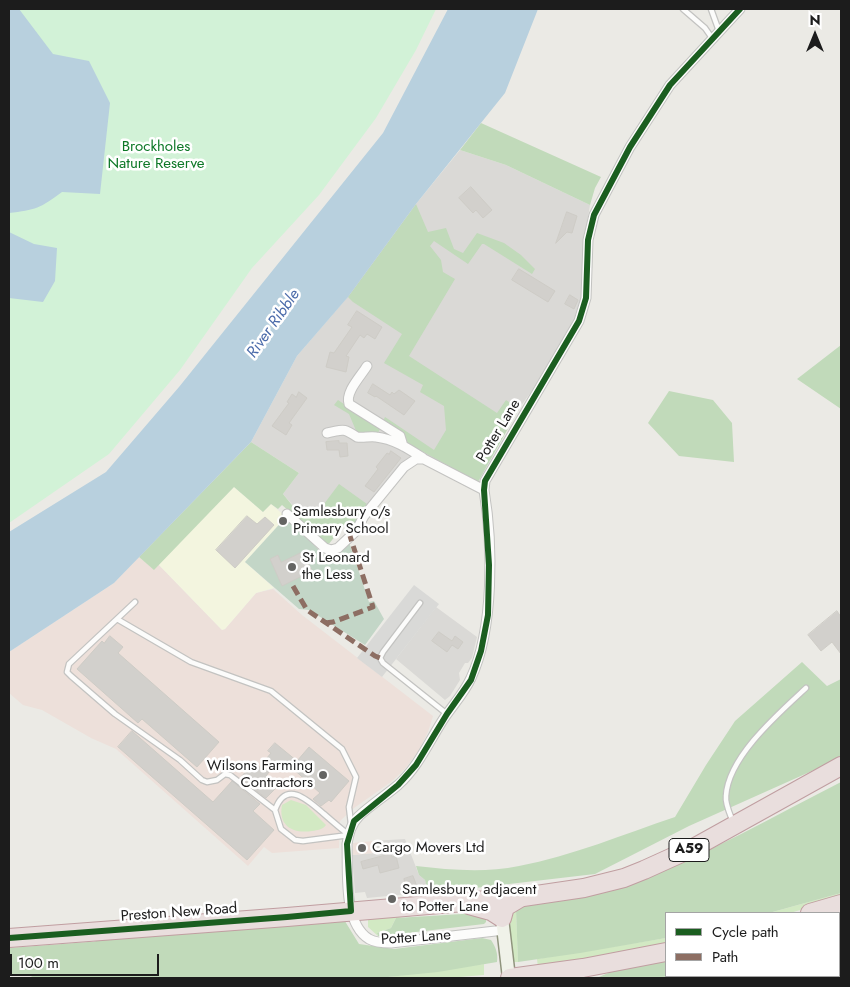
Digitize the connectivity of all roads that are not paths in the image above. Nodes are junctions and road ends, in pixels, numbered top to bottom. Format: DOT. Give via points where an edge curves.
graph roads {
  1 [pos="684,9"];
  2 [pos="711,9"];
  3 [pos="740,9"];
  4 [pos="719,31"];
  5 [pos="712,38"];
  6 [pos="367,366"];
  7 [pos="327,433"];
  8 [pos="403,446"];
  9 [pos="424,459"];
  10 [pos="484,490"];
  11 [pos="287,514"];
  12 [pos="136,602"];
  13 [pos="420,603"];
  14 [pos="118,619"];
  15 [pos="806,688"];
  16 [pos="447,714"];
  17 [pos="841,766"];
  18 [pos="275,810"];
  19 [pos="734,826"];
  20 [pos="350,831"];
  21 [pos="523,897"];
  22 [pos="462,902"];
  23 [pos="841,904"];
  24 [pos="351,911"];
  25 [pos="813,912"];
  26 [pos="503,924"];
  27 [pos="9,938"];
  28 [pos="665,952"];
  29 [pos="512,978"];
  1 -- 5 [label="lane"];
  2 -- 4 [label="lane"];
  3 -- 4 [label="street, Potter Lane"];
  4 -- 5 [label="street, Potter Lane"];
  5 -- 10 [label="street, Potter Lane" via="670,85 630,147 594,215 588,240 586,298 579,321 489,473"];
  6 -- 8 [label="street" via="348,400 400,436"];
  7 -- 8 [label="street" via="348,430 356,437 375,436"];
  8 -- 9 [label="street"];
  9 -- 10 [label="street"];
  9 -- 11 [label="street" via="416,459 404,467 364,516 356,531 338,548 325,548"];
  10 -- 16 [label="street, Potter Lane" via="489,565 488,615 471,680"];
  12 -- 14 [label="lane"];
  13 -- 16 [label="lane" via="380,658"];
  14 -- 18 [label="lane" via="68,664 67,672 115,714 180,760 202,780 208,782 230,775"];
  14 -- 20 [label="lane" via="190,662 271,691 342,749 356,777 349,807"];
  15 -- 19 [label="lane" via="742,754 730,779 726,797"];
  16 -- 20 [label="street, Potter Lane" via="416,765 398,785 359,816"];
  17 -- 19 [label="highway, Preston New Road / A59"];
  18 -- 20 [label="lane" via="281,828 295,840"];
  18 -- 20 [label="lane" via="278,801 286,794 295,794 306,798"];
  19 -- 21 [label="highway, Preston New Road / A59" via="624,878"];
  20 -- 24 [label="street, Potter Lane" via="347,844"];
  21 -- 22 [label="highway, Preston New Road / A59"];
  21 -- 26 [label="highway" via="505,907"];
  22 -- 24 [label="highway, Preston New Road / A59"];
  22 -- 26 [label="highway" via="491,911"];
  23 -- 25 [label="highway"];
  24 -- 26 [label="street, Potter Lane" via="358,929 377,942 392,943"];
  24 -- 27 [label="highway, Preston New Road / A59"];
  26 -- 29 [label="street"];
  28 -- 29 [label="highway"];
}
